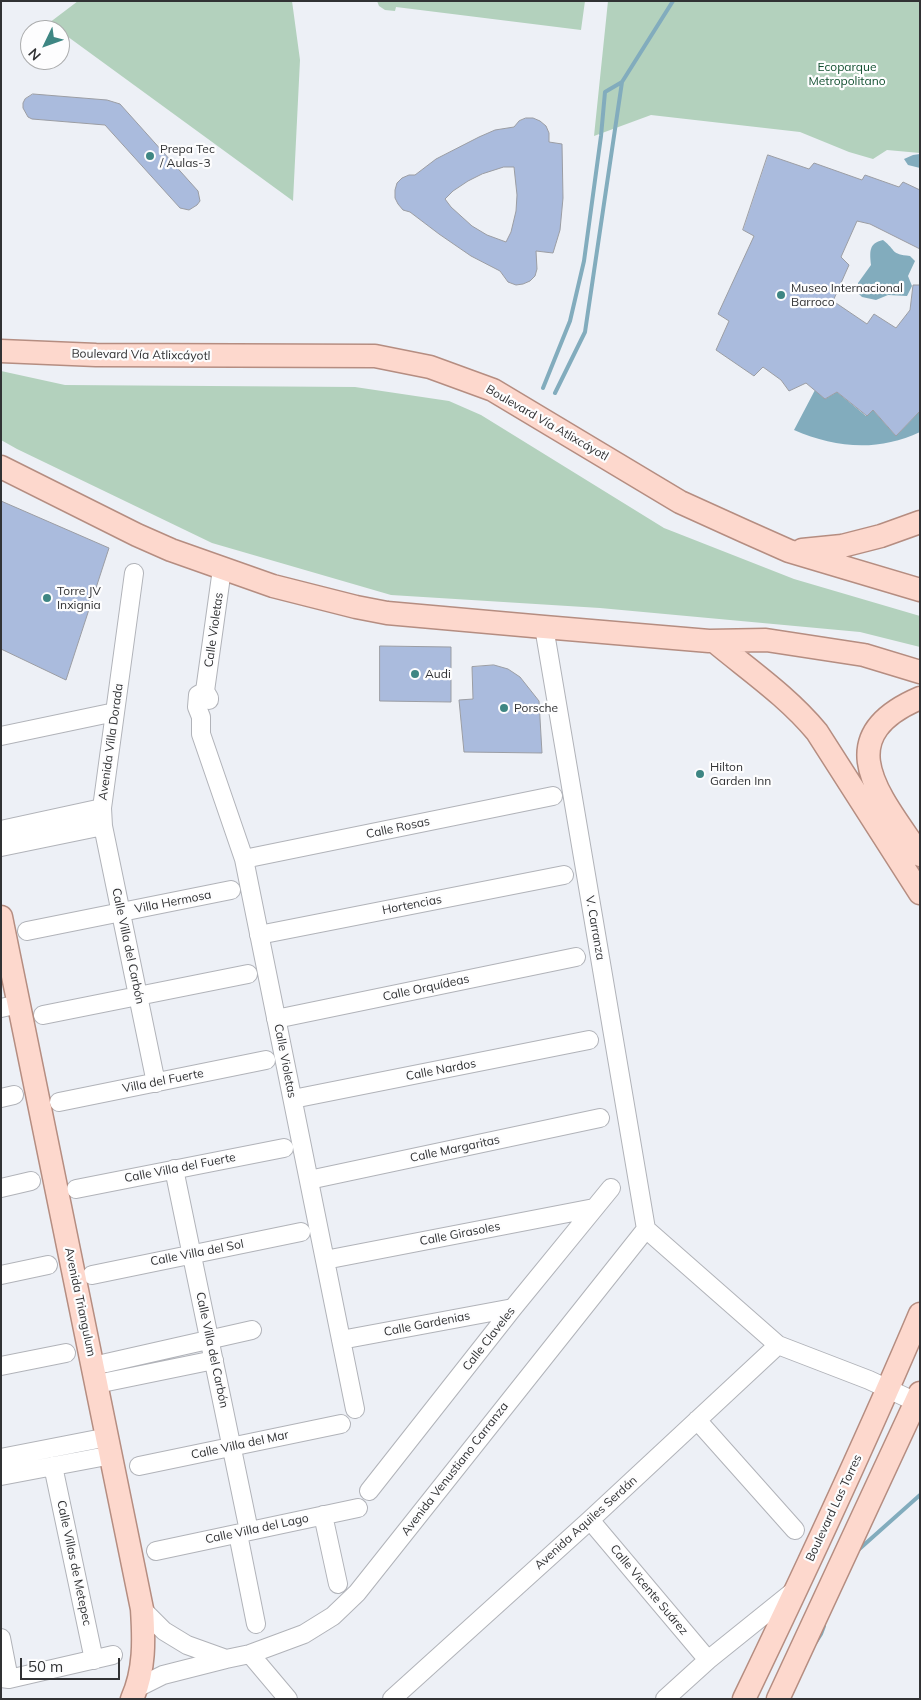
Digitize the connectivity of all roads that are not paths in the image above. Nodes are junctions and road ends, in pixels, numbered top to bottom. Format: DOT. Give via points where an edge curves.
graph roads {
  1 [pos="1,350"];
  2 [pos="1,466"];
  3 [pos="920,522"];
  4 [pos="789,551"];
  5 [pos="222,569"];
  6 [pos="134,573"];
  7 [pos="920,590"];
  8 [pos="544,627"];
  9 [pos="714,641"];
  10 [pos="920,672"];
  11 [pos="920,698"];
  12 [pos="115,712"];
  13 [pos="4,732"];
  14 [pos="553,796"];
  15 [pos="102,817"];
  16 [pos="1,830"];
  17 [pos="1,847"];
  18 [pos="920,855"];
  19 [pos="244,859"];
  20 [pos="564,875"];
  21 [pos="231,890"];
  22 [pos="920,893"];
  23 [pos="121,912"];
  24 [pos="1,917"];
  25 [pos="28,931"];
  26 [pos="260,935"];
  27 [pos="576,957"];
  28 [pos="248,974"];
  29 [pos="9,996"];
  30 [pos="138,996"];
  31 [pos="43,1015"];
  32 [pos="276,1020"];
  33 [pos="589,1040"];
  34 [pos="266,1060"];
  35 [pos="156,1082"];
  36 [pos="293,1100"];
  37 [pos="60,1102"];
  38 [pos="600,1118"];
  39 [pos="284,1148"];
  40 [pos="174,1169"];
  41 [pos="309,1180"];
  42 [pos="31,1181"];
  43 [pos="1,1188"];
  44 [pos="611,1188"];
  45 [pos="76,1189"];
  46 [pos="594,1208"];
  47 [pos="646,1229"];
  48 [pos="302,1232"];
  49 [pos="192,1254"];
  50 [pos="325,1260"];
  51 [pos="48,1265"];
  52 [pos="92,1274"];
  53 [pos="1,1276"];
  54 [pos="514,1308"];
  55 [pos="920,1314"];
  56 [pos="252,1330"];
  57 [pos="210,1339"];
  58 [pos="341,1340"];
  59 [pos="778,1345"];
  60 [pos="66,1353"];
  61 [pos="214,1360"];
  62 [pos="1,1366"];
  63 [pos="95,1375"];
  64 [pos="888,1389"];
  65 [pos="918,1398"];
  66 [pos="355,1409"];
  67 [pos="697,1420"];
  68 [pos="341,1424"];
  69 [pos="110,1446"];
  70 [pos="232,1446"];
  71 [pos="1,1458"];
  72 [pos="53,1466"];
  73 [pos="139,1466"];
  74 [pos="1,1476"];
  75 [pos="370,1491"];
  76 [pos="358,1508"];
  77 [pos="323,1515"];
  78 [pos="590,1520"];
  79 [pos="795,1530"];
  80 [pos="243,1532"];
  81 [pos="156,1551"];
  82 [pos="338,1584"];
  83 [pos="797,1588"];
  84 [pos="142,1609"];
  85 [pos="256,1624"];
  86 [pos="1,1638"];
  87 [pos="250,1654"];
  88 [pos="113,1655"];
  89 [pos="226,1659"];
  90 [pos="94,1660"];
  91 [pos="708,1660"];
  92 [pos="5,1678"];
  93 [pos="134,1693"];
  94 [pos="288,1699"];
  95 [pos="392,1699"];
  96 [pos="665,1699"];
  97 [pos="744,1699"];
  98 [pos="778,1699"];
  1 -- 4 [label="main road, Boulevard Vía Atlixcáyotl" via="96,355 375,356 423,365 493,390 680,502"];
  2 -- 5 [label="main road" via="137,535"];
  3 -- 4 [label="main road" via="842,546"];
  4 -- 7 [label="main road, Boulevard Vía Atlixcáyotl"];
  5 -- 8 [label="main road" via="300,593 387,612"];
  5 -- 19 [label="street, Calle Violetas" via="205,691 198,695 197,707 206,752"];
  6 -- 12 [label="street, Avenida Villa Dorada"];
  8 -- 9 [label="main road"];
  8 -- 47 [label="street, V. Carranza"];
  9 -- 10 [label="main road" via="766,640 854,653"];
  9 -- 22 [label="main road" via="777,691 817,732"];
  11 -- 18 [label="main road" via="896,711 875,731 868,761 876,788"];
  12 -- 13 [label="street"];
  12 -- 15 [label="street, Avenida Villa Dorada"];
  14 -- 19 [label="street, Calle Rosas"];
  15 -- 16 [label="street, Avenida Villa Dorada"];
  15 -- 17 [label="street"];
  15 -- 23 [label="street, Calle Villa del Carbón"];
  19 -- 26 [label="street, Calle Violetas"];
  20 -- 26 [label="street, Hortencias"];
  21 -- 23 [label="street, Villa Hermosa"];
  23 -- 25 [label="street, Villa Hermosa"];
  23 -- 30 [label="street, Calle Villa del Carbón"];
  24 -- 29 [label="main road, Avenida Triangulum"];
  26 -- 32 [label="street, Calle Violetas"];
  27 -- 32 [label="street, Calle Orquídeas"];
  28 -- 30 [label="street"];
  29 -- 63 [label="main road, Avenida Triangulum"];
  30 -- 31 [label="street"];
  30 -- 35 [label="street, Calle Villa del Carbón"];
  32 -- 36 [label="street, Calle Violetas"];
  33 -- 36 [label="street, Calle Nardos"];
  34 -- 35 [label="street, Villa del Fuerte"];
  35 -- 37 [label="street, Villa del Fuerte"];
  36 -- 41 [label="street, Calle Violetas"];
  38 -- 41 [label="street, Calle Margaritas"];
  39 -- 40 [label="street, Calle Villa del Fuerte"];
  40 -- 45 [label="street, Calle Villa del Fuerte"];
  40 -- 49 [label="street, Calle Villa del Carbón"];
  41 -- 50 [label="street, Calle Violetas"];
  42 -- 43 [label="street"];
  44 -- 46 [label="street, Calle Claveles"];
  46 -- 50 [label="street, Calle Girasoles"];
  46 -- 54 [label="street, Calle Claveles"];
  47 -- 59 [label="street"];
  47 -- 87 [label="street, Avenida Venustiano Carranza" via="357,1593 333,1616 304,1634"];
  48 -- 49 [label="street, Calle Villa del Sol"];
  49 -- 52 [label="street, Calle Villa del Sol"];
  49 -- 57 [label="street, Calle Villa del Carbón"];
  50 -- 58 [label="street, Calle Violetas"];
  51 -- 53 [label="street"];
  54 -- 58 [label="street, Calle Gardenias"];
  54 -- 75 [label="street, Calle Claveles"];
  55 -- 64 [label="main road, Boulevard Las Torres"];
  56 -- 57 [label="street"];
  57 -- 61 [label="street, Calle Villa del Carbón"];
  57 -- 63 [label="street"];
  58 -- 66 [label="street, Calle Violetas"];
  59 -- 64 [label="street"];
  59 -- 67 [label="street, Avenida Aquiles Serdán"];
  60 -- 62 [label="street"];
  61 -- 63 [label="street"];
  61 -- 70 [label="street, Calle Villa del Carbón"];
  63 -- 69 [label="main road, Avenida Triangulum"];
  64 -- 65 [label="street"];
  64 -- 83 [label="main road, Boulevard Las Torres"];
  65 -- 98 [label="main road"];
  67 -- 78 [label="street, Avenida Aquiles Serdán"];
  67 -- 79 [label="street"];
  68 -- 70 [label="street, Calle Villa del Mar"];
  69 -- 71 [label="street"];
  69 -- 72 [label="street"];
  69 -- 84 [label="main road, Avenida Triangulum"];
  70 -- 73 [label="street, Calle Villa del Mar"];
  70 -- 80 [label="street, Calle Villa del Carbón"];
  72 -- 74 [label="street"];
  72 -- 90 [label="street, Calle Villas de Metepec"];
  76 -- 77 [label="street, Calle Villa del Lago"];
  77 -- 80 [label="street, Calle Villa del Lago"];
  77 -- 82 [label="street"];
  78 -- 91 [label="street, Calle Vicente Suárez"];
  78 -- 95 [label="street, Avenida Aquiles Serdán"];
  80 -- 81 [label="street, Calle Villa del Lago"];
  80 -- 85 [label="street, Calle Villa del Carbón"];
  83 -- 91 [label="street"];
  83 -- 97 [label="main road, Boulevard Las Torres"];
  84 -- 89 [label="street" via="164,1631 188,1645"];
  84 -- 93 [label="main road, Avenida Triangulum" via="144,1648"];
  86 -- 92 [label="street"];
  87 -- 89 [label="street, Avenida Venustiano Carranza"];
  87 -- 94 [label="street"];
  88 -- 90 [label="street"];
  89 -- 93 [label="street, Avenida Venustiano Carranza" via="163,1675"];
  90 -- 92 [label="street"];
  91 -- 96 [label="street"];
}
